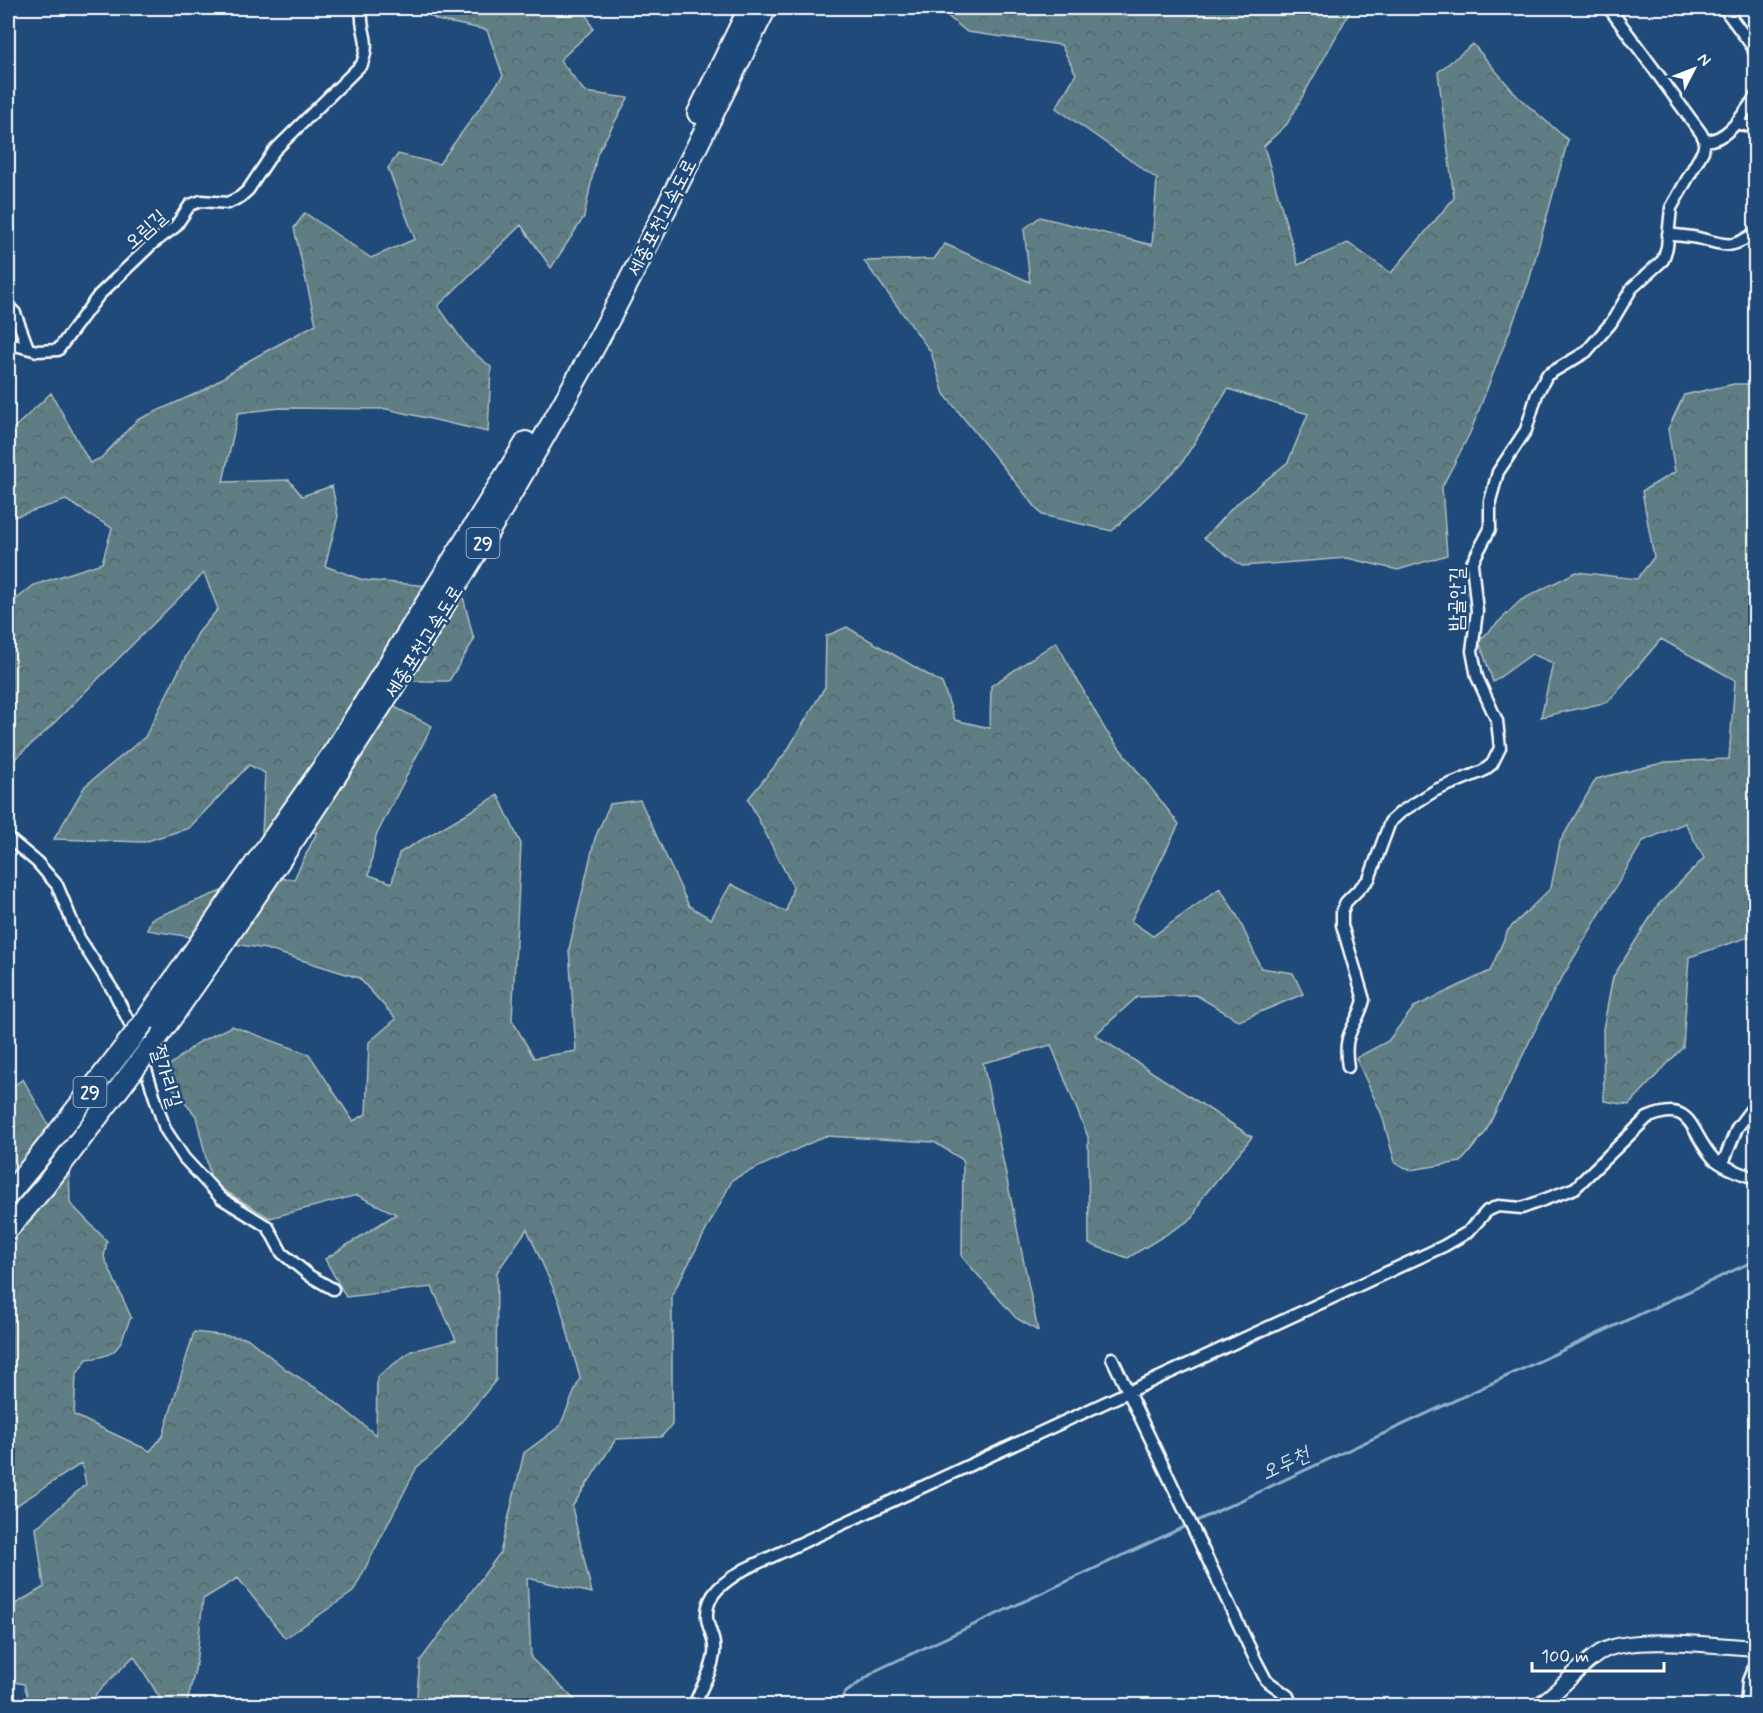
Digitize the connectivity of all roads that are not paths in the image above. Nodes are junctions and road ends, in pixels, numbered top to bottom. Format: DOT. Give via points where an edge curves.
graph roads {
  1 [pos="362,8"];
  2 [pos="749,8"];
  3 [pos="765,8"];
  4 [pos="1609,8"];
  5 [pos="1724,8"];
  6 [pos="1755,56"];
  7 [pos="1755,96"];
  8 [pos="1737,123"];
  9 [pos="1755,128"];
  10 [pos="1705,141"];
  11 [pos="1755,232"];
  12 [pos="1668,234"];
  13 [pos="8,306"];
  14 [pos="8,343"];
  15 [pos="28,348"];
  16 [pos="8,838"];
  17 [pos="1348,1067"];
  18 [pos="1755,1103"];
  19 [pos="1720,1163"];
  20 [pos="1755,1179"];
  21 [pos="8,1195"];
  22 [pos="8,1229"];
  23 [pos="333,1289"];
  24 [pos="1112,1358"];
  25 [pos="1127,1392"];
  26 [pos="1755,1648"];
  27 [pos="1755,1661"];
  28 [pos="694,1706"];
  29 [pos="1292,1706"];
  30 [pos="1537,1706"];
  31 [pos="1746,1706"];
  1 -- 15 [label="street, 오림길" via="360,18 368,46 362,64 274,151 248,190 228,203 194,202 175,227 99,294 58,350"];
  2 -- 21 [label="highway, 세종포천고속도로 / 29, bridge" via="631,250 539,421 335,750 145,1021"];
  3 -- 22 [label="highway, 세종포천고속도로 / 29, bridge" via="590,354 473,560 309,818 150,1048"];
  4 -- 10 [label="street"];
  5 -- 6 [label="street" via="1752,45"];
  7 -- 8 [label="street"];
  8 -- 9 [label="street"];
  8 -- 10 [label="street" via="1716,141"];
  10 -- 12 [label="street, 밤골안길" via="1698,162 1671,208"];
  11 -- 12 [label="street" via="1738,244 1723,246 1701,238"];
  12 -- 17 [label="street, 밤골안길" via="1663,260 1632,288 1600,338 1541,383 1526,430 1498,472 1490,501 1490,530 1473,563 1477,611 1472,651 1477,677 1497,721 1500,748 1492,764 1483,771 1436,790 1390,822 1368,879 1341,912 1364,1000 1346,1042"];
  13 -- 15 [label="street" via="15,313"];
  14 -- 15 [label="street, 오림길"];
  16 -- 23 [label="street, 절가리길" via="48,872 79,938 114,992 136,1035 172,1144 221,1198 268,1227 282,1253"];
  18 -- 19 [label="street"];
  19 -- 20 [label="street"];
  19 -- 25 [label="street" via="1712,1157 1691,1122 1678,1112 1662,1112 1647,1118 1575,1188 1522,1209 1498,1206 1487,1211 1468,1232 1444,1246"];
  24 -- 25 [label="street"];
  25 -- 28 [label="street" via="745,1569 721,1584 710,1600 707,1618 714,1634 711,1670"];
  25 -- 29 [label="street" via="1262,1673 1288,1696"];
  26 -- 30 [label="street" via="1634,1643 1613,1646 1598,1654"];
  27 -- 31 [label="street"];
}
